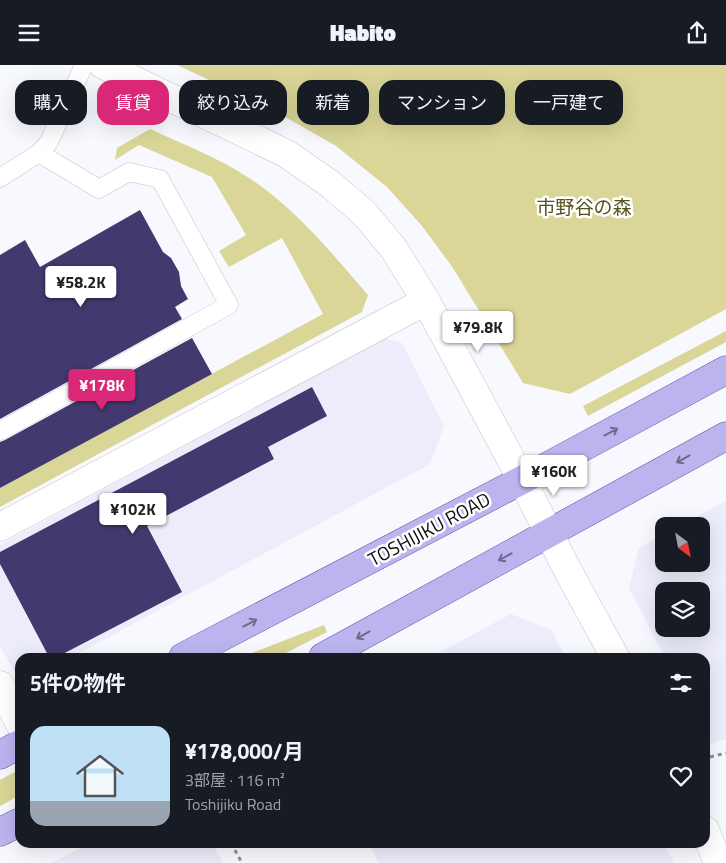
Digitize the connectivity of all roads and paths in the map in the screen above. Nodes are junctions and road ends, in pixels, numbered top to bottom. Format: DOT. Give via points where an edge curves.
graph roads {
  1 [pos="84,65"];
  2 [pos="103,65"];
  3 [pos="39,153"];
  4 [pos="0,178"];
  5 [pos="426,301"];
  6 [pos="726,370"];
  7 [pos="0,431"];
  8 [pos="726,435"];
  9 [pos="522,480"];
  10 [pos="0,527"];
  11 [pos="548,533"];
  12 [pos="191,653"];
  13 [pos="330,653"];
  14 [pos="613,653"];
  15 [pos="0,685"];
  16 [pos="15,714"];
  17 [pos="15,747"];
  18 [pos="726,753"];
  19 [pos="0,755"];
  20 [pos="710,757"];
  21 [pos="15,825"];
  22 [pos="0,833"];
  23 [pos="710,843"];
  24 [pos="234,848"];
  25 [pos="242,863"];
  26 [pos="718,863"];
  1 -- 3 [label="lane" via="49,142"];
  2 -- 5 [label="street" via="287,154 330,183 364,213 394,249"];
  3 -- 4 [label="lane"];
  3 -- 7 [label="lane" via="99,189 129,172 160,179 229,305"];
  5 -- 9 [label="street"];
  5 -- 10 [label="street"];
  9 -- 6 [label="main road, TOSHIJIKU ROAD, one-way"];
  8 -- 11 [label="main road, one-way"];
  9 -- 11 [label="street"];
  12 -- 9 [label="main road, TOSHIJIKU ROAD, one-way"];
  11 -- 13 [label="main road, one-way"];
  11 -- 14 [label="street"];
  15 -- 16 [label="street"];
  17 -- 19 [label="main road"];
  18 -- 20 [label="path"];
  21 -- 22 [label="main road"];
  23 -- 26 [label="street"];
  24 -- 25 [label="path"];
}
